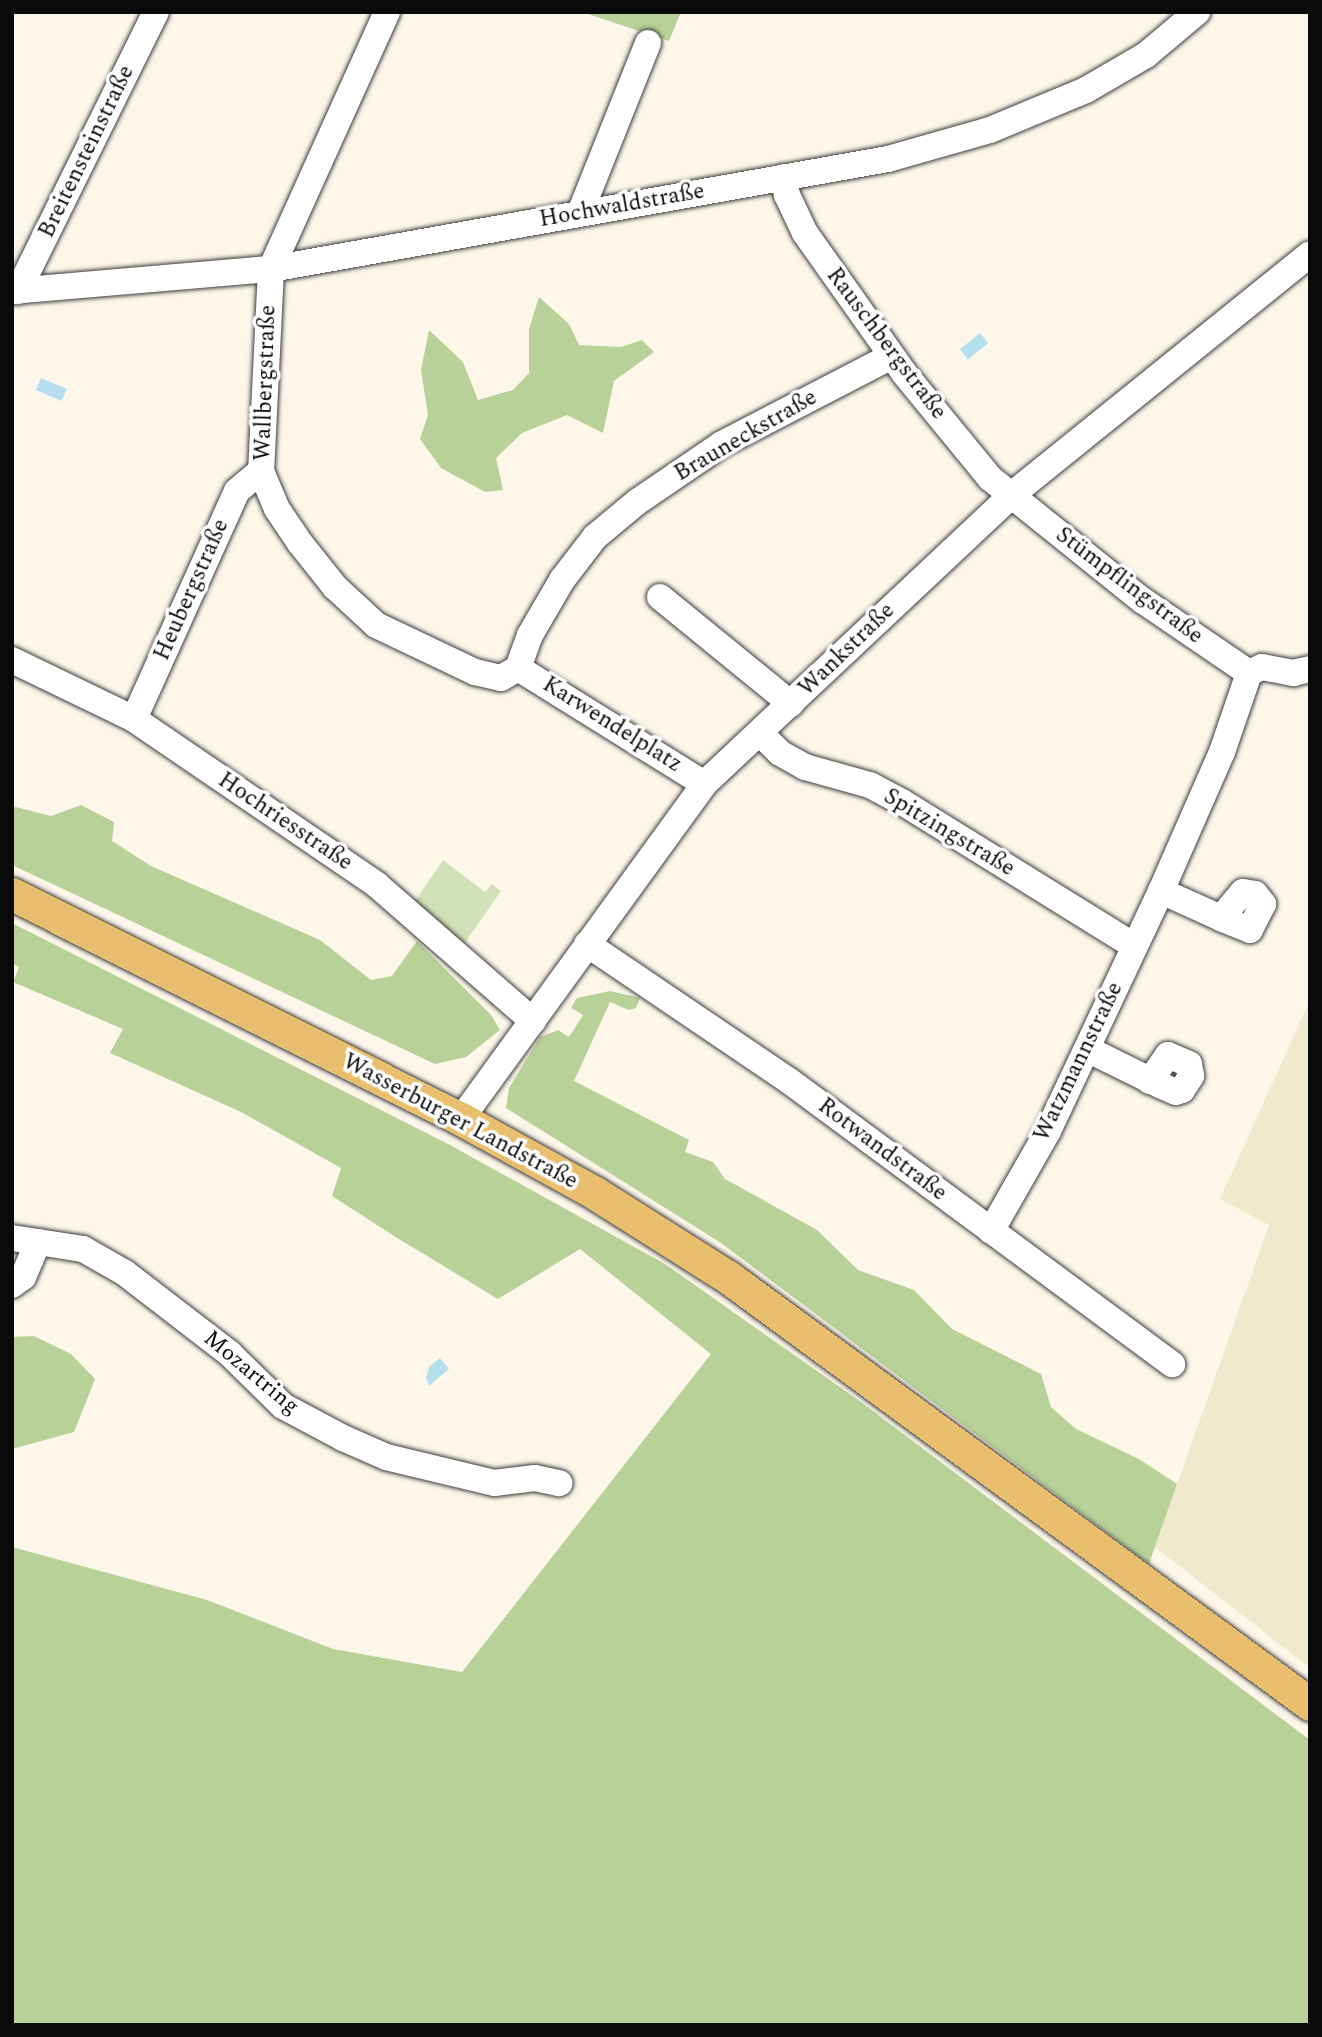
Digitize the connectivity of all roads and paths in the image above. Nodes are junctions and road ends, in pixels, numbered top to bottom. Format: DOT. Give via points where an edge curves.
graph roads {
  1 [pos="156,12"];
  2 [pos="387,12"];
  3 [pos="1196,12"];
  4 [pos="648,43"];
  5 [pos="784,177"];
  6 [pos="580,213"];
  7 [pos="1310,254"];
  8 [pos="271,269"];
  9 [pos="15,291"];
  10 [pos="892,356"];
  11 [pos="261,471"];
  12 [pos="1014,494"];
  13 [pos="660,597"];
  14 [pos="12,660"];
  15 [pos="518,668"];
  16 [pos="1310,669"];
  17 [pos="1249,673"];
  18 [pos="791,704"];
  19 [pos="134,719"];
  20 [pos="760,733"];
  21 [pos="705,784"];
  22 [pos="1161,891"];
  23 [pos="12,894"];
  24 [pos="1221,918"];
  25 [pos="587,944"];
  26 [pos="1134,946"];
  27 [pos="533,1021"];
  28 [pos="1087,1049"];
  29 [pos="1150,1080"];
  30 [pos="461,1119"];
  31 [pos="991,1231"];
  32 [pos="12,1238"];
  33 [pos="38,1241"];
  34 [pos="12,1285"];
  35 [pos="1172,1364"];
  36 [pos="559,1483"];
  37 [pos="1310,1704"];
  1 -- 9 [label="street, Breitensteinstraße"];
  2 -- 8 [label="street, Wallbergstraße"];
  3 -- 5 [label="street, Hochwaldstraße" via="1146,55 1086,90 990,130 888,159"];
  4 -- 6 [label="street"];
  5 -- 6 [label="street, Hochwaldstraße"];
  5 -- 10 [label="street, Rauschbergstraße" via="787,195 805,233"];
  6 -- 8 [label="street, Hochwaldstraße"];
  7 -- 12 [label="street, Wankstraße"];
  8 -- 9 [label="street, Hochwaldstraße"];
  8 -- 11 [label="street, Wallbergstraße"];
  10 -- 12 [label="street, Rauschbergstraße" via="990,478"];
  10 -- 15 [label="street, Brauneckstraße" via="722,444 595,537 562,580 528,638"];
  11 -- 15 [label="street, Wallbergstraße" via="277,509 300,543 334,587 376,625 475,672 501,678"];
  11 -- 19 [label="street, Heubergstraße" via="237,491"];
  12 -- 17 [label="street, Stümpflingstraße" via="1102,569"];
  12 -- 18 [label="street, Wankstraße"];
  13 -- 18 [label="street"];
  14 -- 19 [label="street, Hochriesstraße"];
  15 -- 21 [label="street, Karwendelplatz"];
  16 -- 17 [label="street" via="1293,673 1262,667"];
  17 -- 22 [label="street, Watzmannstraße" via="1222,752"];
  18 -- 20 [label="street, Wankstraße"];
  19 -- 27 [label="street, Hochriesstraße" via="377,885"];
  20 -- 21 [label="street, Wankstraße"];
  20 -- 26 [label="street, Spitzingstraße" via="780,753 805,767 870,785 902,802"];
  21 -- 25 [label="street, Wankstraße"];
  22 -- 24 [label="street"];
  22 -- 26 [label="street, Watzmannstraße"];
  23 -- 30 [label="main road, Wasserburger Landstraße"];
  25 -- 27 [label="street, Wankstraße"];
  25 -- 31 [label="street, Rotwandstraße" via="788,1080"];
  26 -- 28 [label="street, Watzmannstraße"];
  27 -- 30 [label="street, Wankstraße"];
  28 -- 29 [label="street"];
  28 -- 31 [label="street, Watzmannstraße" via="1048,1131"];
  30 -- 37 [label="main road, Wasserburger Landstraße" via="595,1193 694,1256 885,1390"];
  31 -- 35 [label="street, Rotwandstraße"];
  32 -- 33 [label="street, Mozartring"];
  33 -- 34 [label="street" via="23,1277"];
  33 -- 36 [label="street, Mozartring" via="83,1249 125,1273 230,1354 283,1406 343,1438 386,1457 494,1483 535,1478"];
}
